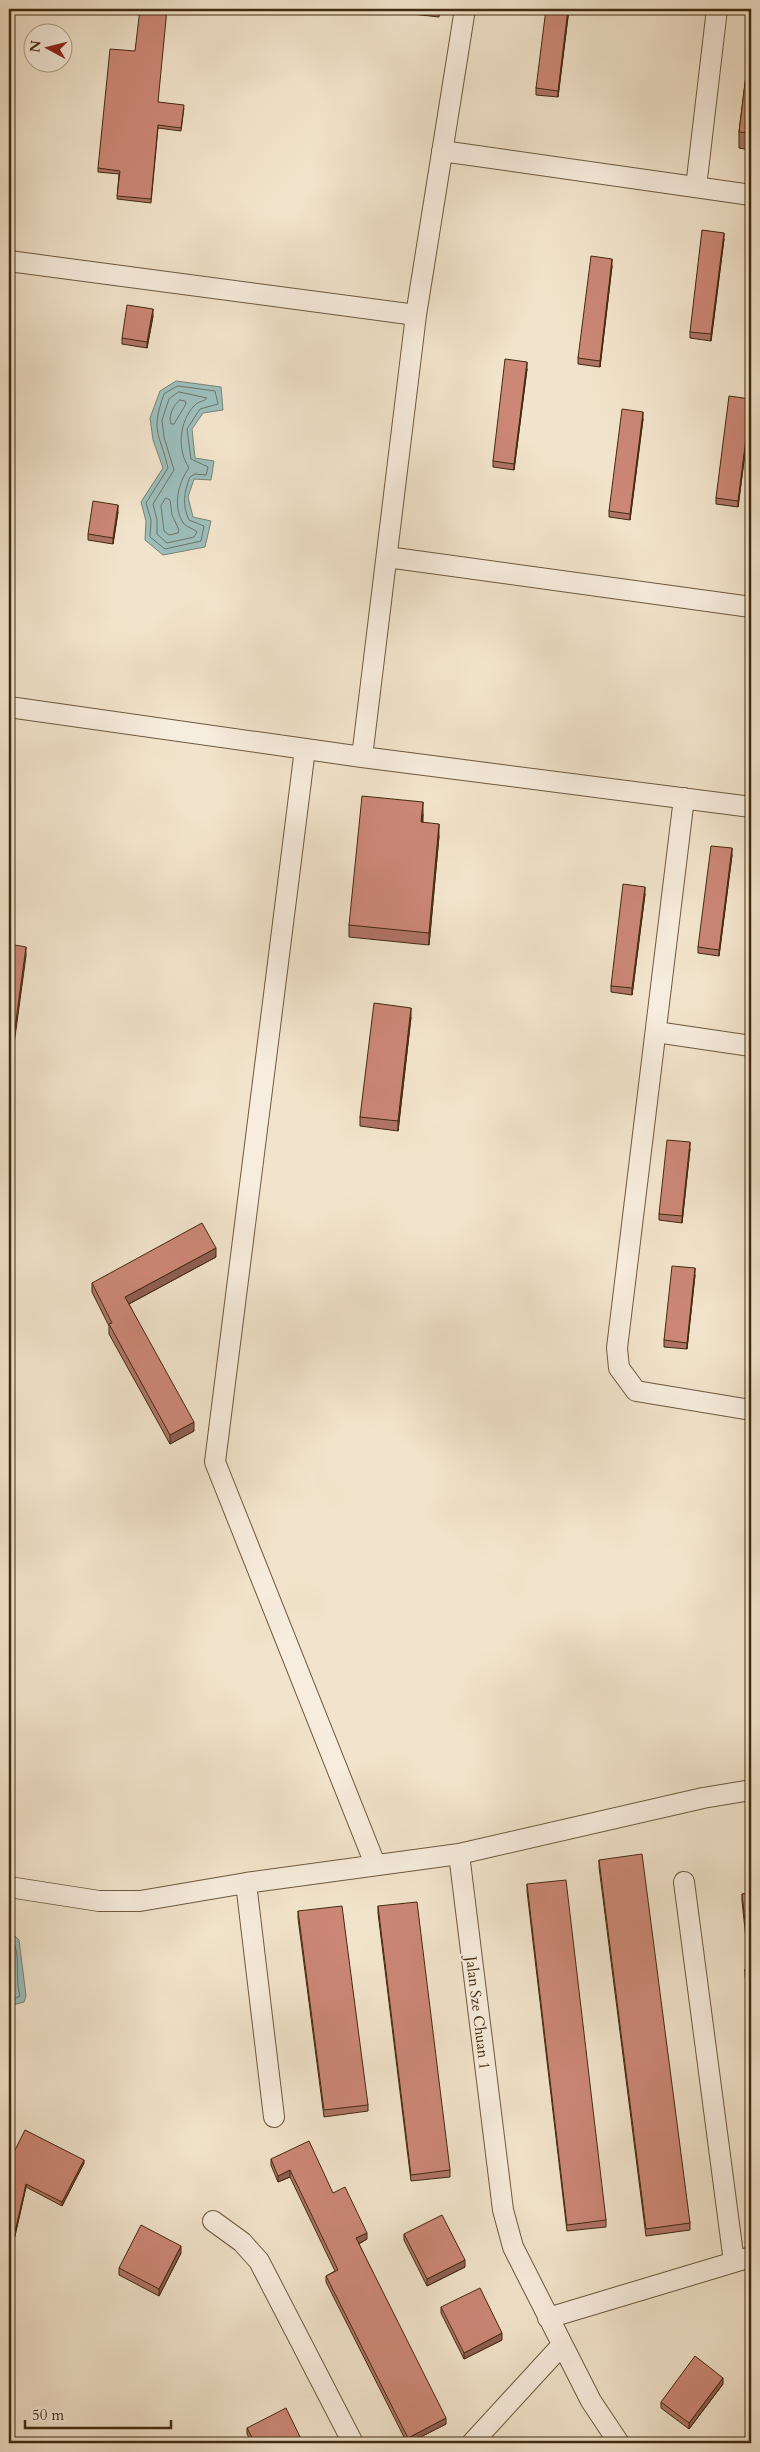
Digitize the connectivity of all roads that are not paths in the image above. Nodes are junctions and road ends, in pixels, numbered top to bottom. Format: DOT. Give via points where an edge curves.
graph roads {
  1 [pos="465,9"];
  2 [pos="717,9"];
  3 [pos="442,152"];
  4 [pos="696,187"];
  5 [pos="751,195"];
  6 [pos="9,261"];
  7 [pos="416,315"];
  8 [pos="387,557"];
  9 [pos="751,607"];
  10 [pos="9,707"];
  11 [pos="305,749"];
  12 [pos="362,757"];
  13 [pos="684,798"];
  14 [pos="751,807"];
  15 [pos="656,1032"];
  16 [pos="751,1046"];
  17 [pos="751,1410"];
  18 [pos="751,1790"];
  19 [pos="459,1854"];
  20 [pos="375,1864"];
  21 [pos="246,1882"];
  22 [pos="684,1882"];
  23 [pos="9,1888"];
  24 [pos="274,2117"];
  25 [pos="213,2221"];
  26 [pos="742,2260"];
  27 [pos="548,2318"];
  28 [pos="562,2345"];
  29 [pos="353,2443"];
  30 [pos="472,2443"];
  31 [pos="618,2443"];
  1 -- 3 [label="street"];
  2 -- 4 [label="street"];
  3 -- 4 [label="street"];
  3 -- 7 [label="street"];
  4 -- 5 [label="street"];
  6 -- 7 [label="street"];
  7 -- 8 [label="street"];
  8 -- 9 [label="street"];
  8 -- 12 [label="street"];
  10 -- 11 [label="street"];
  11 -- 12 [label="street"];
  11 -- 20 [label="street" via="215,1462"];
  12 -- 13 [label="street"];
  13 -- 14 [label="street"];
  13 -- 15 [label="street"];
  15 -- 16 [label="street"];
  15 -- 17 [label="street" via="617,1348 619,1368 636,1391"];
  18 -- 19 [label="street"];
  19 -- 20 [label="street"];
  19 -- 27 [label="street, Jalan Sze Chuan 1" via="503,2210 513,2247"];
  20 -- 21 [label="street"];
  21 -- 23 [label="street" via="140,1901 99,1901"];
  21 -- 24 [label="street"];
  22 -- 26 [label="street"];
  25 -- 29 [label="street" via="242,2242 259,2261"];
  26 -- 27 [label="street"];
  27 -- 28 [label="street, Jalan Sze Chuan 1"];
  28 -- 30 [label="street"];
  28 -- 31 [label="street, Jalan Sze Chuan 1"];
}
